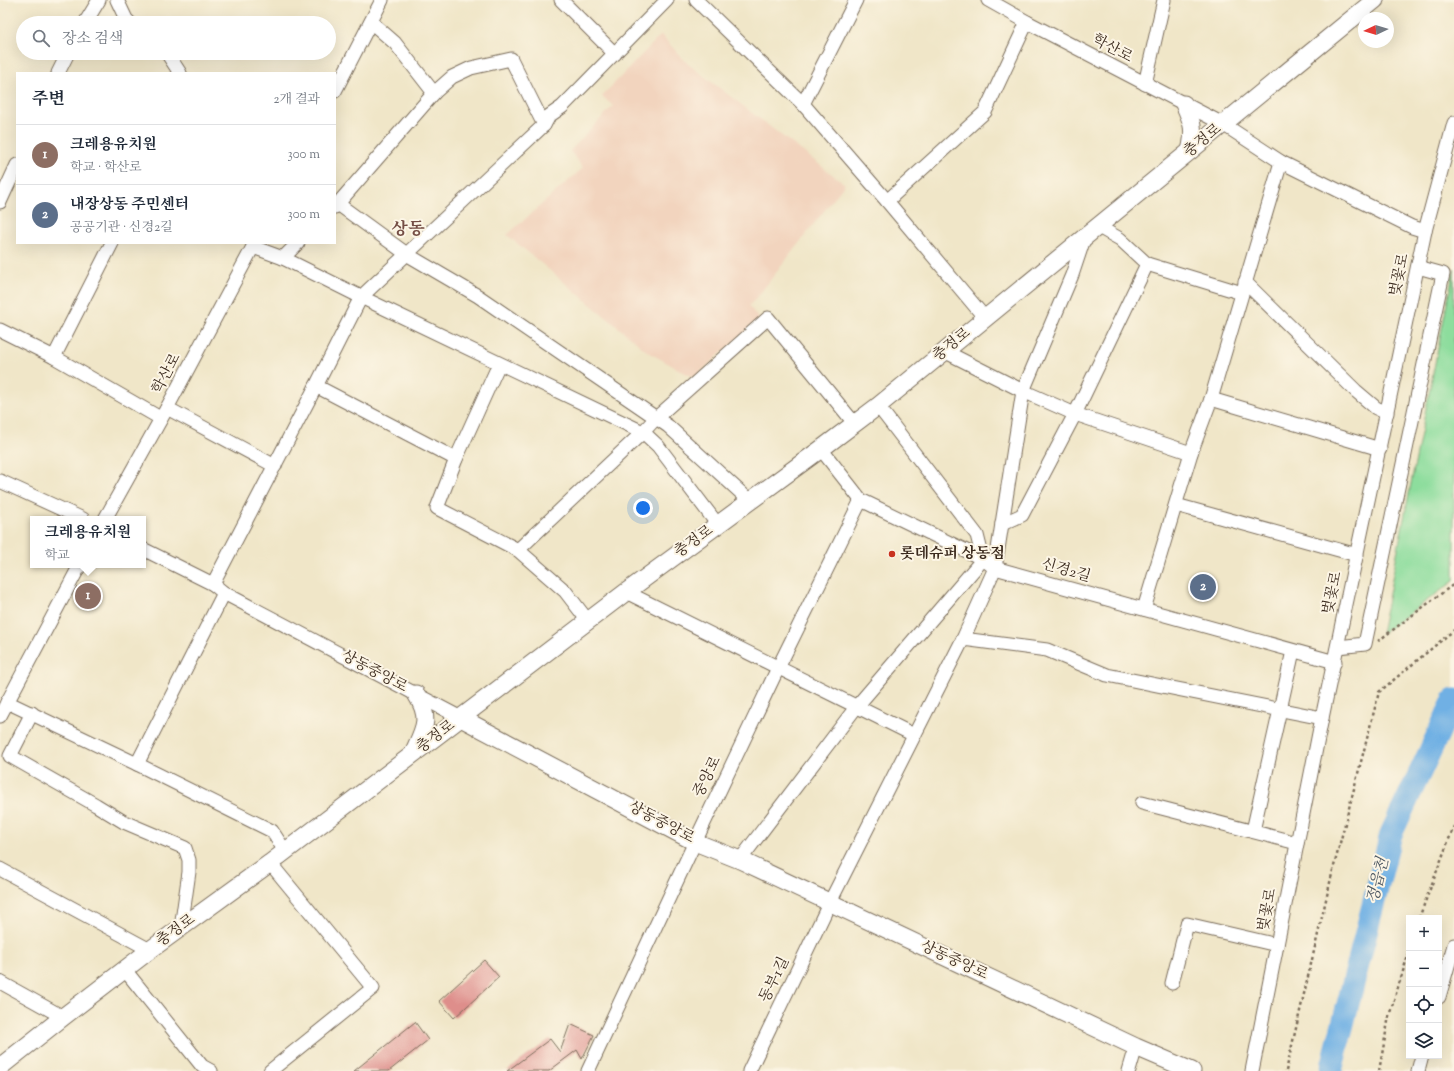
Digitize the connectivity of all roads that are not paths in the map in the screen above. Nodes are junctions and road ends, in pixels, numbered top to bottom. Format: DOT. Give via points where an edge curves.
graph roads {
  1 [pos="99,0"];
  2 [pos="117,0"];
  3 [pos="382,0"];
  4 [pos="561,0"];
  5 [pos="667,0"];
  6 [pos="696,0"];
  7 [pos="856,0"];
  8 [pos="988,0"];
  9 [pos="1164,0"];
  10 [pos="1375,0"];
  11 [pos="90,16"];
  12 [pos="125,16"];
  13 [pos="371,22"];
  14 [pos="1027,22"];
  15 [pos="615,54"];
  16 [pos="64,60"];
  17 [pos="172,60"];
  18 [pos="58,72"];
  19 [pos="179,72"];
  20 [pos="1145,84"];
  21 [pos="336,89"];
  22 [pos="434,93"];
  23 [pos="803,104"];
  24 [pos="1184,104"];
  25 [pos="1454,123"];
  26 [pos="1223,124"];
  27 [pos="544,125"];
  28 [pos="1190,151"];
  29 [pos="1281,162"];
  30 [pos="16,167"];
  31 [pos="0,202"];
  32 [pos="887,202"];
  33 [pos="336,206"];
  34 [pos="1091,231"];
  35 [pos="1425,231"];
  36 [pos="111,244"];
  37 [pos="297,244"];
  38 [pos="254,245"];
  39 [pos="408,255"];
  40 [pos="283,258"];
  41 [pos="1147,264"];
  42 [pos="1418,267"];
  43 [pos="1243,288"];
  44 [pos="361,298"];
  45 [pos="985,318"];
  46 [pos="0,330"];
  47 [pos="944,351"];
  48 [pos="54,357"];
  49 [pos="499,364"];
  50 [pos="316,386"];
  51 [pos="1023,391"];
  52 [pos="1211,398"];
  53 [pos="878,406"];
  54 [pos="164,413"];
  55 [pos="1387,413"];
  56 [pos="1075,414"];
  57 [pos="656,418"];
  58 [pos="854,424"];
  59 [pos="643,432"];
  60 [pos="821,449"];
  61 [pos="1380,449"];
  62 [pos="1192,453"];
  63 [pos="456,458"];
  64 [pos="275,466"];
  65 [pos="0,481"];
  66 [pos="861,500"];
  67 [pos="750,501"];
  68 [pos="1176,505"];
  69 [pos="76,516"];
  70 [pos="107,516"];
  71 [pos="1002,524"];
  72 [pos="718,525"];
  73 [pos="146,550"];
  74 [pos="518,550"];
  75 [pos="1358,555"];
  76 [pos="983,559"];
  77 [pos="78,568"];
  78 [pos="995,568"];
  79 [pos="213,584"];
  80 [pos="626,592"];
  81 [pos="224,593"];
  82 [pos="1144,609"];
  83 [pos="588,621"];
  84 [pos="963,639"];
  85 [pos="1338,646"];
  86 [pos="1293,651"];
  87 [pos="1335,662"];
  88 [pos="778,668"];
  89 [pos="416,694"];
  90 [pos="7,702"];
  91 [pos="857,706"];
  92 [pos="1280,710"];
  93 [pos="32,713"];
  94 [pos="0,716"];
  95 [pos="461,718"];
  96 [pos="1322,718"];
  97 [pos="914,735"];
  98 [pos="412,755"];
  99 [pos="137,764"];
  100 [pos="1142,803"];
  101 [pos="1253,831"];
  102 [pos="695,842"];
  103 [pos="1297,843"];
  104 [pos="286,851"];
  105 [pos="740,860"];
  106 [pos="270,863"];
  107 [pos="0,869"];
  108 [pos="830,902"];
  109 [pos="181,928"];
  110 [pos="1277,945"];
  111 [pos="1454,945"];
  112 [pos="150,950"];
  113 [pos="125,970"];
  114 [pos="0,982"];
  115 [pos="1172,983"];
  116 [pos="1442,987"];
  117 [pos="63,1016"];
  118 [pos="1136,1047"];
  119 [pos="1421,1059"];
  120 [pos="0,1067"];
  121 [pos="211,1071"];
  122 [pos="270,1071"];
  123 [pos="588,1071"];
  124 [pos="749,1071"];
  125 [pos="1129,1071"];
  126 [pos="1192,1071"];
  127 [pos="1252,1071"];
  128 [pos="1418,1071"];
  1 -- 11 [label="street"];
  2 -- 12 [label="street"];
  3 -- 13 [label="street"];
  4 -- 15 [label="street"];
  5 -- 15 [label="street"];
  6 -- 23 [label="street"];
  7 -- 23 [label="street"];
  8 -- 14 [label="street, 학산로"];
  9 -- 20 [label="street"];
  10 -- 26 [label="main road, 충정로"];
  13 -- 21 [label="street"];
  13 -- 22 [label="street" via="394,43"];
  14 -- 20 [label="street, 학산로"];
  14 -- 32 [label="street" via="985,112"];
  15 -- 27 [label="street" via="562,107 549,116"];
  16 -- 18 [label="street"];
  17 -- 19 [label="street"];
  20 -- 24 [label="street, 학산로"];
  22 -- 27 [label="street" via="452,77 471,68 511,59"];
  22 -- 33 [label="street"];
  23 -- 32 [label="street"];
  24 -- 26 [label="street, 학산로"];
  24 -- 28 [label="main road" via="1193,125 1194,136"];
  25 -- 35 [label="street, 벚꽃로"];
  26 -- 28 [label="main road, 충정로"];
  26 -- 29 [label="street, 학산로"];
  27 -- 39 [label="street"];
  28 -- 34 [label="main road, 충정로"];
  29 -- 35 [label="street, 학산로" via="1412,228"];
  29 -- 43 [label="street"];
  30 -- 31 [label="street"];
  32 -- 45 [label="street"];
  33 -- 39 [label="street"];
  34 -- 41 [label="street" via="1120,239"];
  34 -- 45 [label="main road, 충정로"];
  34 -- 51 [label="street, 동부1길"];
  35 -- 42 [label="street, 벚꽃로"];
  36 -- 48 [label="street"];
  37 -- 40 [label="street"];
  38 -- 40 [label="street"];
  38 -- 54 [label="street, 학산로"];
  39 -- 44 [label="street"];
  39 -- 57 [label="street" via="478,296"];
  40 -- 44 [label="street"];
  41 -- 43 [label="street"];
  41 -- 56 [label="street"];
  42 -- 55 [label="street, 벚꽃로"];
  42 -- 85 [label="street" via="1443,274 1440,290 1365,644"];
  43 -- 52 [label="street"];
  43 -- 55 [label="street" via="1356,391 1376,408"];
  44 -- 49 [label="street"];
  44 -- 50 [label="street"];
  45 -- 47 [label="main road, 충정로"];
  46 -- 48 [label="street"];
  47 -- 51 [label="street"];
  47 -- 53 [label="main road, 충정로"];
  48 -- 54 [label="street"];
  49 -- 59 [label="street"];
  49 -- 63 [label="street"];
  50 -- 63 [label="street"];
  50 -- 64 [label="street"];
  51 -- 56 [label="street"];
  51 -- 71 [label="street, 동부1길"];
  52 -- 61 [label="street"];
  52 -- 62 [label="street"];
  53 -- 58 [label="main road, 충정로"];
  53 -- 76 [label="street" via="977,536"];
  54 -- 64 [label="street"];
  54 -- 70 [label="street, 학산로"];
  55 -- 61 [label="street, 벚꽃로"];
  56 -- 62 [label="street"];
  56 -- 71 [label="street" via="1022,515"];
  57 -- 58 [label="street" via="768,318"];
  57 -- 59 [label="street"];
  57 -- 67 [label="street"];
  58 -- 60 [label="main road, 충정로"];
  59 -- 72 [label="street" via="658,446"];
  59 -- 74 [label="street"];
  60 -- 66 [label="street, 신경2길"];
  60 -- 67 [label="main road, 충정로"];
  61 -- 75 [label="street, 벚꽃로"];
  62 -- 68 [label="street"];
  63 -- 74 [label="street" via="437,508"];
  64 -- 79 [label="street"];
  65 -- 69 [label="street"];
  66 -- 76 [label="street, 신경2길"];
  66 -- 88 [label="street, 중앙로"];
  67 -- 72 [label="main road, 충정로"];
  68 -- 75 [label="street"];
  68 -- 82 [label="street"];
  71 -- 78 [label="street, 동부1길"];
  72 -- 80 [label="main road, 충정로"];
  73 -- 79 [label="street, 상동중앙로"];
  74 -- 83 [label="street" via="565,592"];
  75 -- 85 [label="street, 벚꽃로"];
  76 -- 78 [label="street, 신경2길"];
  76 -- 91 [label="street"];
  77 -- 90 [label="street"];
  78 -- 82 [label="street, 신경2길"];
  78 -- 84 [label="street, 동부1길"];
  79 -- 81 [label="street, 상동중앙로"];
  80 -- 83 [label="main road, 충정로"];
  80 -- 88 [label="street"];
  81 -- 89 [label="street, 상동중앙로"];
  81 -- 99 [label="street"];
  82 -- 86 [label="street, 신경2길"];
  83 -- 95 [label="main road, 충정로"];
  84 -- 92 [label="street" via="1047,650 1107,675"];
  84 -- 97 [label="street, 동부1길"];
  85 -- 87 [label="street, 벚꽃로"];
  86 -- 87 [label="street, 신경2길"];
  86 -- 92 [label="street"];
  87 -- 96 [label="street, 벚꽃로"];
  88 -- 91 [label="street"];
  88 -- 102 [label="street, 중앙로"];
  89 -- 95 [label="street, 상동중앙로"];
  89 -- 98 [label="main road" via="424,706 426,718 423,732"];
  90 -- 93 [label="street"];
  90 -- 94 [label="street"];
  91 -- 97 [label="street"];
  91 -- 105 [label="street"];
  92 -- 96 [label="street"];
  92 -- 101 [label="street"];
  93 -- 99 [label="street"];
  93 -- 109 [label="street" via="10,756 124,822 185,848 189,872"];
  95 -- 98 [label="main road, 충정로"];
  95 -- 102 [label="main road, 상동중앙로"];
  96 -- 103 [label="street, 벚꽃로"];
  97 -- 108 [label="street, 동부1길"];
  98 -- 104 [label="main road, 충정로"];
  99 -- 104 [label="street" via="272,831"];
  100 -- 101 [label="street"];
  101 -- 103 [label="street"];
  102 -- 105 [label="main road, 상동중앙로"];
  102 -- 123 [label="street, 중앙로"];
  103 -- 110 [label="street, 벚꽃로"];
  104 -- 106 [label="main road, 충정로"];
  105 -- 108 [label="main road, 상동중앙로"];
  106 -- 109 [label="main road, 충정로"];
  106 -- 122 [label="street" via="373,988"];
  107 -- 112 [label="street"];
  108 -- 118 [label="main road, 상동중앙로"];
  108 -- 124 [label="street, 동부1길"];
  109 -- 112 [label="main road, 충정로"];
  110 -- 115 [label="street" via="1187,924"];
  110 -- 127 [label="street, 벚꽃로"];
  111 -- 116 [label="street"];
  112 -- 113 [label="main road, 충정로"];
  113 -- 117 [label="main road, 충정로"];
  113 -- 121 [label="street" via="202,1066"];
  114 -- 117 [label="street"];
  117 -- 120 [label="main road, 충정로"];
  118 -- 125 [label="street"];
  118 -- 126 [label="main road, 상동중앙로"];
  119 -- 128 [label="street"];
}
